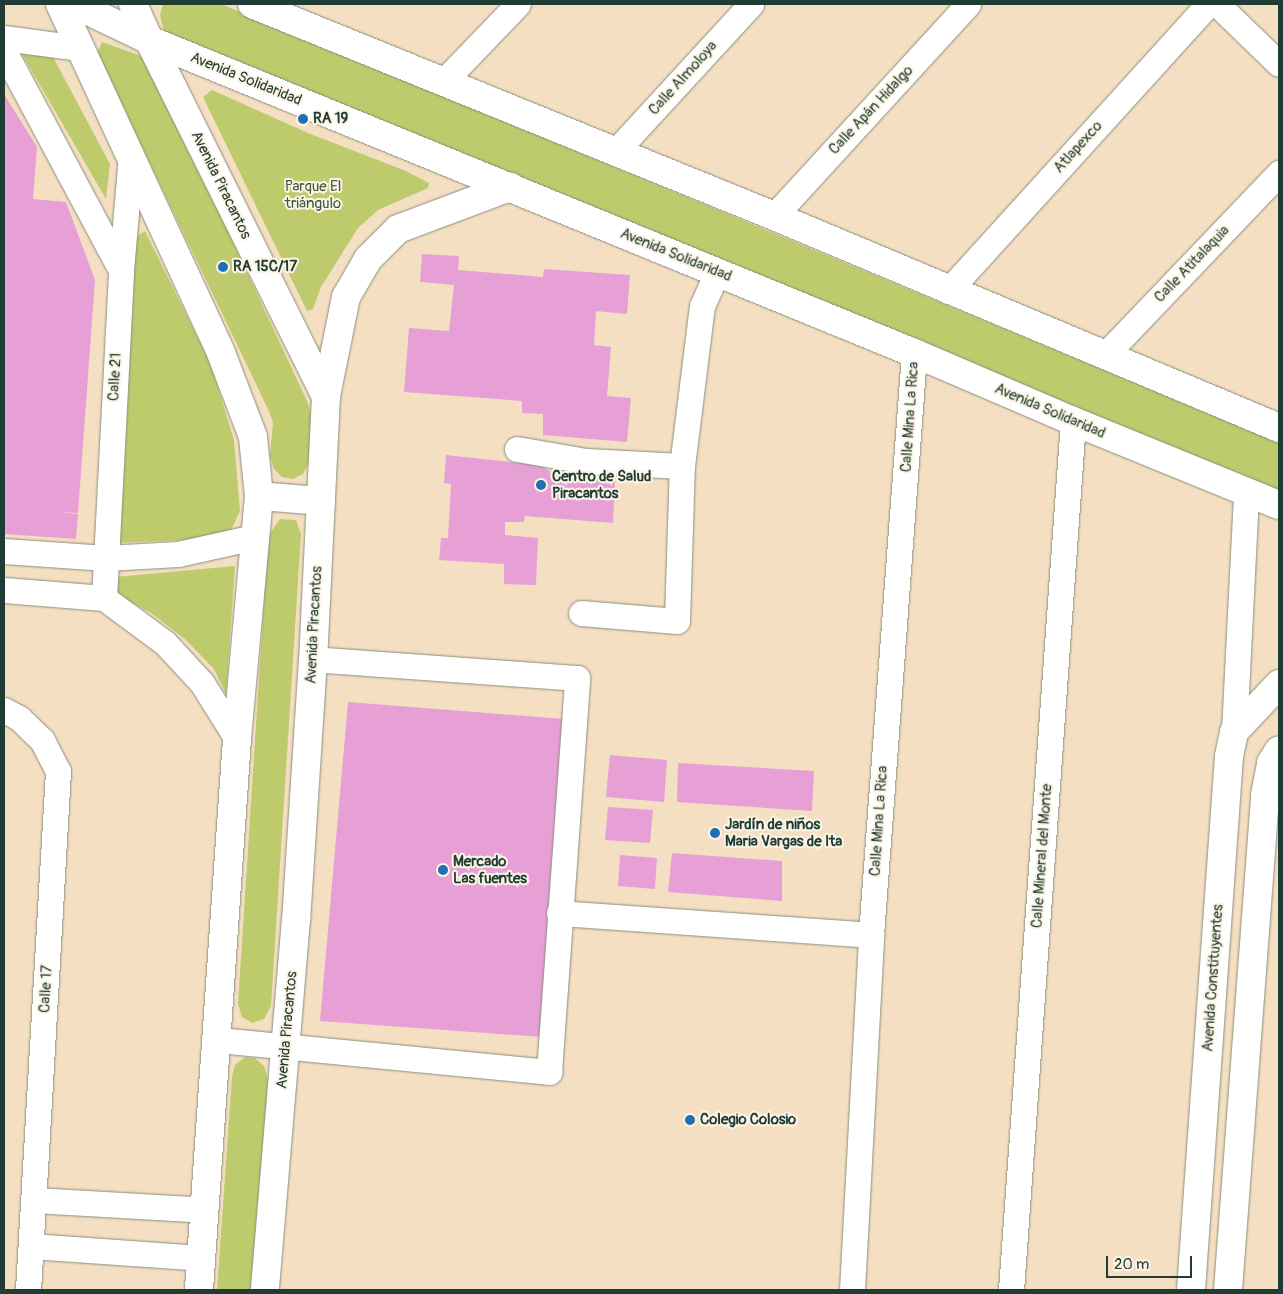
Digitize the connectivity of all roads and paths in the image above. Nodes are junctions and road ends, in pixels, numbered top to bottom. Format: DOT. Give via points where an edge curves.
graph roads {
  1 [pos="60,4"];
  2 [pos="74,4"];
  3 [pos="134,4"];
  4 [pos="252,4"];
  5 [pos="518,4"];
  6 [pos="750,4"];
  7 [pos="968,4"];
  8 [pos="1208,4"];
  9 [pos="1217,4"];
  10 [pos="287,10"];
  11 [pos="4,38"];
  12 [pos="149,40"];
  13 [pos="80,48"];
  14 [pos="4,51"];
  15 [pos="1279,64"];
  16 [pos="443,82"];
  17 [pos="615,152"];
  18 [pos="131,155"];
  19 [pos="1279,173"];
  20 [pos="510,187"];
  21 [pos="774,216"];
  22 [pos="121,270"];
  23 [pos="717,272"];
  24 [pos="948,291"];
  25 [pos="914,353"];
  26 [pos="1105,354"];
  27 [pos="326,396"];
  28 [pos="1073,422"];
  29 [pos="1277,425"];
  30 [pos="517,449"];
  31 [pos="682,466"];
  32 [pos="1246,491"];
  33 [pos="259,496"];
  34 [pos="321,501"];
  35 [pos="1279,505"];
  36 [pos="254,537"];
  37 [pos="4,551"];
  38 [pos="106,558"];
  39 [pos="4,590"];
  40 [pos="104,598"];
  41 [pos="581,613"];
  42 [pos="313,659"];
  43 [pos="1279,684"];
  44 [pos="4,710"];
  45 [pos="1234,732"];
  46 [pos="237,739"];
  47 [pos="1279,750"];
  48 [pos="559,913"];
  49 [pos="871,935"];
  50 [pos="218,1040"];
  51 [pos="286,1047"];
  52 [pos="1200,1147"];
  53 [pos="1238,1150"];
  54 [pos="34,1200"];
  55 [pos="204,1210"];
  56 [pos="31,1246"];
  57 [pos="201,1258"];
  58 [pos="28,1290"];
  59 [pos="199,1290"];
  60 [pos="265,1290"];
  61 [pos="852,1290"];
  62 [pos="1011,1290"];
  63 [pos="1191,1290"];
  64 [pos="1228,1290"];
  1 -- 13 [label="street"];
  2 -- 12 [label="street, Avenida Solidaridad"];
  3 -- 12 [label="street, Avenida Piracantos"];
  4 -- 10 [label="street"];
  5 -- 16 [label="street"];
  6 -- 17 [label="street, Calle Almoloya"];
  7 -- 21 [label="street, Calle Apán Hidalgo"];
  8 -- 24 [label="street, Atlapexco"];
  9 -- 15 [label="street"];
  10 -- 16 [label="street"];
  11 -- 13 [label="street"];
  12 -- 20 [label="street, Avenida Solidaridad"];
  12 -- 27 [label="street, Avenida Piracantos"];
  13 -- 18 [label="street"];
  14 -- 22 [label="street"];
  16 -- 17 [label="street"];
  17 -- 21 [label="street"];
  18 -- 22 [label="street, Calle 21"];
  18 -- 33 [label="street" via="231,376 253,437"];
  19 -- 26 [label="street, Calle Atitalaquia"];
  20 -- 23 [label="street, Avenida Solidaridad"];
  20 -- 27 [label="street" via="398,229 368,259 346,297"];
  21 -- 24 [label="street"];
  22 -- 38 [label="street, Calle 21"];
  23 -- 25 [label="street, Avenida Solidaridad"];
  23 -- 31 [label="street" via="702,306"];
  24 -- 26 [label="street"];
  25 -- 28 [label="street, Avenida Solidaridad"];
  25 -- 49 [label="street, Calle Mina La Rica"];
  26 -- 29 [label="street"];
  27 -- 34 [label="street, Avenida Piracantos"];
  28 -- 32 [label="street, Avenida Solidaridad"];
  28 -- 62 [label="street, Calle Mineral del Monte"];
  30 -- 31 [label="street" via="586,461"];
  31 -- 41 [label="street" via="677,621"];
  32 -- 35 [label="street, Avenida Solidaridad"];
  32 -- 45 [label="street"];
  33 -- 34 [label="street"];
  33 -- 36 [label="street"];
  34 -- 42 [label="street, Avenida Piracantos"];
  36 -- 38 [label="street" via="178,554"];
  36 -- 46 [label="street"];
  37 -- 38 [label="street"];
  38 -- 40 [label="street, Calle 21"];
  39 -- 40 [label="street"];
  40 -- 46 [label="street" via="165,642 202,683"];
  42 -- 48 [label="street" via="577,678"];
  42 -- 51 [label="street, Avenida Piracantos"];
  43 -- 45 [label="street"];
  44 -- 54 [label="street, Calle 17" via="19,718 42,740 58,771"];
  45 -- 52 [label="street, Avenida Constituyentes" via="1229,756"];
  46 -- 50 [label="street"];
  47 -- 53 [label="street" via="1270,763 1265,796"];
  48 -- 49 [label="street"];
  48 -- 51 [label="street" via="549,1072"];
  49 -- 61 [label="street, Calle Mina La Rica"];
  50 -- 51 [label="street"];
  50 -- 55 [label="street"];
  51 -- 60 [label="street, Avenida Piracantos"];
  52 -- 53 [label="street"];
  52 -- 63 [label="street, Avenida Constituyentes"];
  53 -- 64 [label="street"];
  54 -- 55 [label="street"];
  54 -- 56 [label="street, Calle 17"];
  55 -- 57 [label="street"];
  56 -- 57 [label="street"];
  56 -- 58 [label="street, Calle 17"];
  57 -- 59 [label="street"];
}
